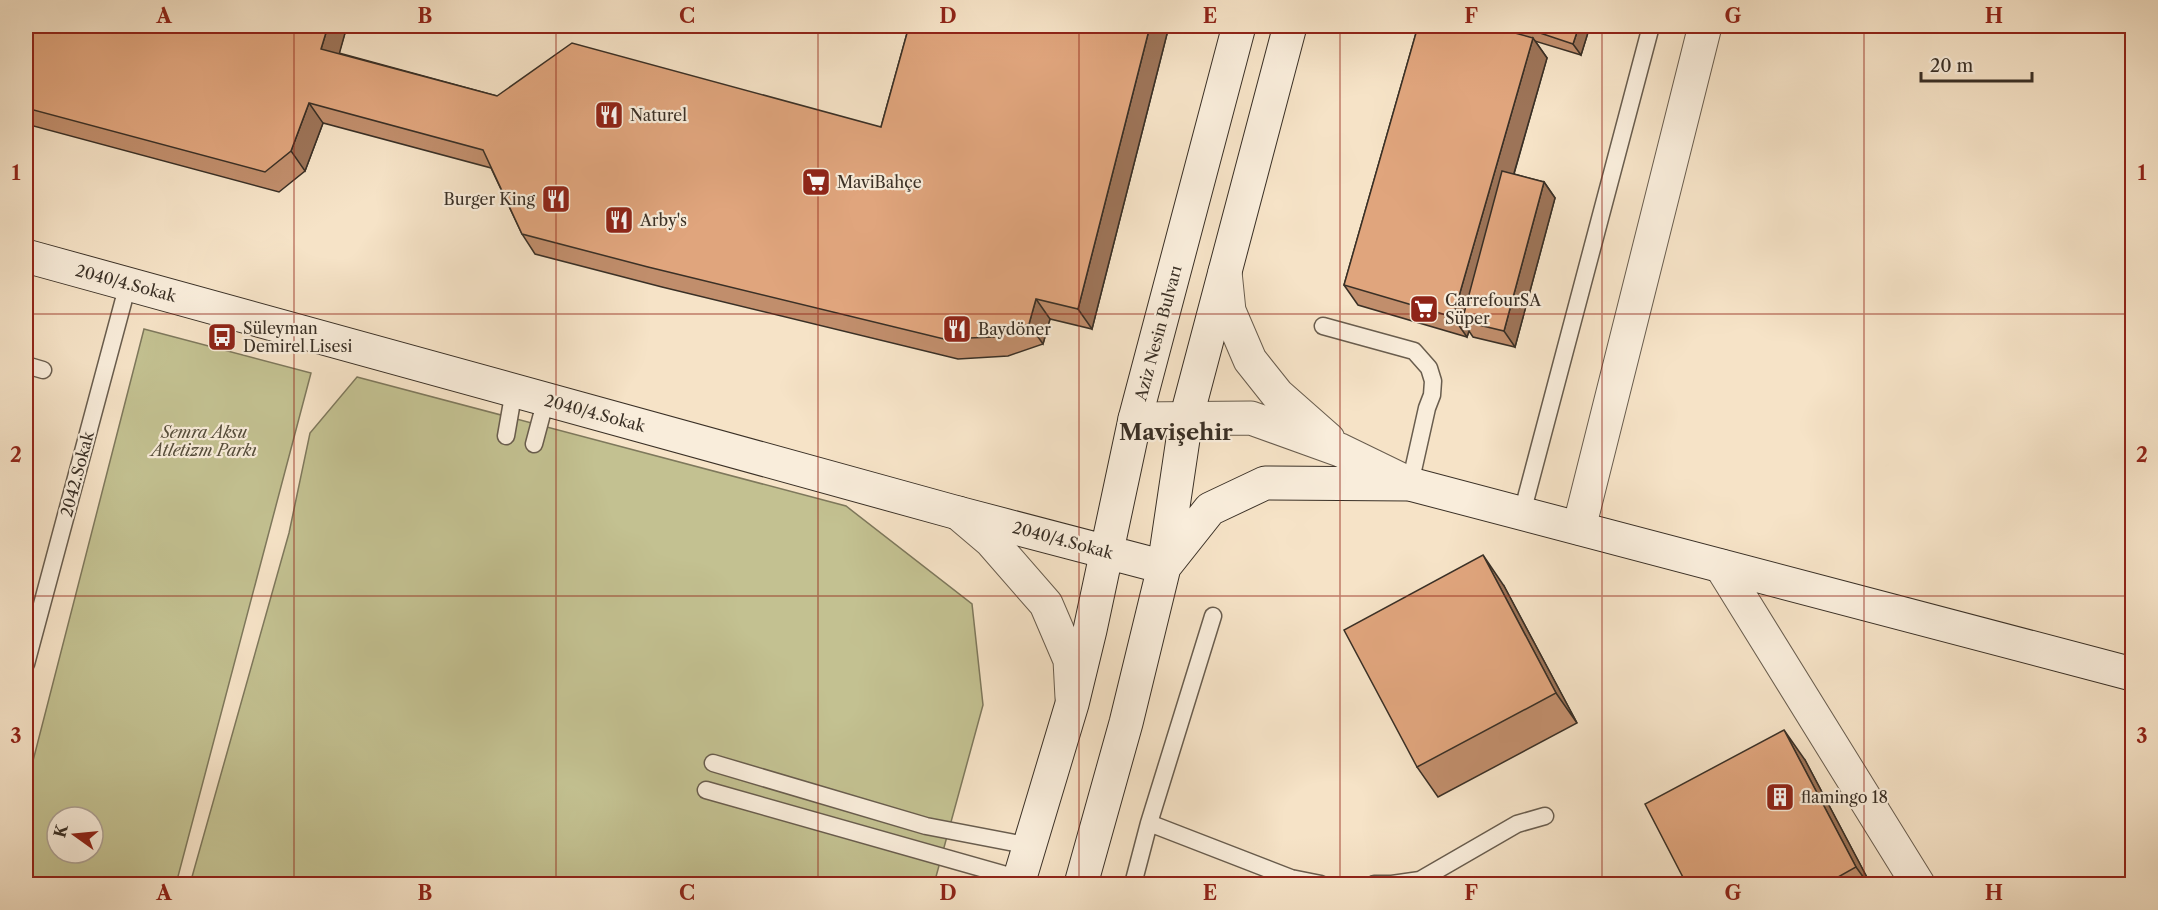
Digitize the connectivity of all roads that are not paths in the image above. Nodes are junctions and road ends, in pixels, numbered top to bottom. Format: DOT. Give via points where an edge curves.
graph roads {
  1 [pos="1239,26"];
  2 [pos="1290,26"];
  3 [pos="1651,26"];
  4 [pos="1705,26"];
  5 [pos="26,256"];
  6 [pos="1225,272"];
  7 [pos="128,284"];
  8 [pos="1323,326"];
  9 [pos="26,365"];
  10 [pos="43,370"];
  11 [pos="514,390"];
  12 [pos="546,399"];
  13 [pos="1135,419"];
  14 [pos="1186,419"];
  15 [pos="506,436"];
  16 [pos="534,444"];
  17 [pos="1340,450"];
  18 [pos="1410,484"];
  19 [pos="958,513"];
  20 [pos="1522,513"];
  21 [pos="1579,528"];
  22 [pos="1107,552"];
  23 [pos="1721,566"];
  24 [pos="1164,567"];
  25 [pos="1213,616"];
  26 [pos="26,664"];
  27 [pos="2133,674"];
  28 [pos="1072,704"];
  29 [pos="713,763"];
  30 [pos="706,790"];
  31 [pos="1545,816"];
  32 [pos="1149,823"];
  33 [pos="1030,846"];
  34 [pos="1019,882"];
  35 [pos="1081,885"];
  36 [pos="1133,885"];
  37 [pos="1321,885"];
  38 [pos="1374,885"];
  39 [pos="1918,885"];
  1 -- 13 [label="street, Aziz Nesin Bulvarı"];
  2 -- 6 [label="street"];
  3 -- 20 [label="lane"];
  4 -- 21 [label="street"];
  5 -- 7 [label="street, 2040/4.Sokak"];
  6 -- 14 [label="street"];
  6 -- 17 [label="street" via="1229,311 1250,360 1277,394"];
  7 -- 11 [label="street, 2040/4.Sokak"];
  7 -- 26 [label="lane, 2042.Sokak"];
  8 -- 18 [label="lane" via="1414,351 1429,368 1432,395"];
  9 -- 10 [label="lane"];
  11 -- 12 [label="street, 2040/4.Sokak"];
  11 -- 15 [label="lane"];
  12 -- 16 [label="lane"];
  12 -- 19 [label="street, 2040/4.Sokak"];
  13 -- 14 [label="street"];
  13 -- 22 [label="street, Aziz Nesin Bulvarı"];
  14 -- 17 [label="street" via="1251,418"];
  14 -- 24 [label="street"];
  17 -- 18 [label="street"];
  18 -- 20 [label="street"];
  18 -- 24 [label="street" via="1265,483 1210,509"];
  19 -- 22 [label="street, 2040/4.Sokak"];
  19 -- 28 [label="street" via="991,541 1046,604 1070,660"];
  20 -- 21 [label="street"];
  21 -- 23 [label="street"];
  22 -- 24 [label="street, 2040/4.Sokak"];
  22 -- 28 [label="street, Aziz Nesin Bulvarı"];
  23 -- 27 [label="street"];
  23 -- 39 [label="street"];
  24 -- 35 [label="street"];
  25 -- 32 [label="lane"];
  28 -- 33 [label="street, Aziz Nesin Bulvarı"];
  29 -- 33 [label="lane" via="926,826"];
  30 -- 34 [label="lane"];
  31 -- 38 [label="lane" via="1517,824 1420,880"];
  32 -- 36 [label="lane"];
  32 -- 37 [label="lane" via="1291,878"];
  33 -- 34 [label="street, Aziz Nesin Bulvarı"];
}
